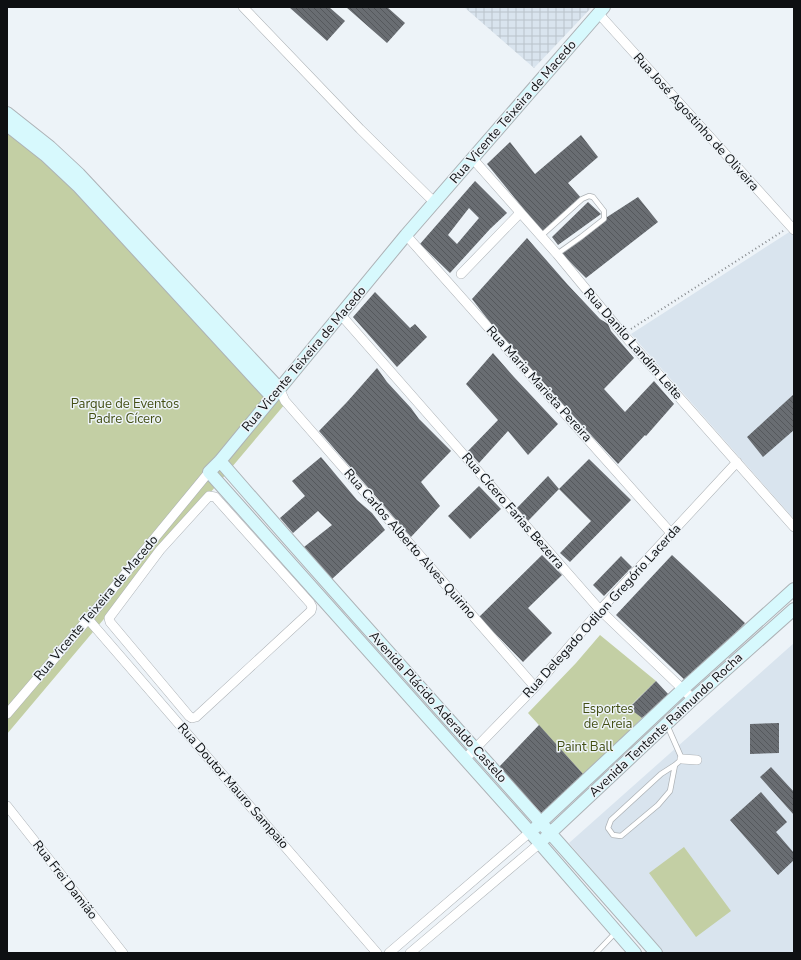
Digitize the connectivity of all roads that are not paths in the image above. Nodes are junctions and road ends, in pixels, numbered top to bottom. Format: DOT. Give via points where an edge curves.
graph roads {
  1 [pos="243,7"];
  2 [pos="602,10"];
  3 [pos="7,113"];
  4 [pos="7,125"];
  5 [pos="39,145"];
  6 [pos="474,159"];
  7 [pos="434,202"];
  8 [pos="520,213"];
  9 [pos="792,228"];
  10 [pos="406,235"];
  11 [pos="540,236"];
  12 [pos="557,254"];
  13 [pos="461,274"];
  14 [pos="341,315"];
  15 [pos="276,393"];
  16 [pos="220,461"];
  17 [pos="737,462"];
  18 [pos="209,472"];
  19 [pos="794,527"];
  20 [pos="671,534"];
  21 [pos="151,542"];
  22 [pos="160,550"];
  23 [pos="331,587"];
  24 [pos="794,589"];
  25 [pos="321,596"];
  26 [pos="794,609"];
  27 [pos="600,610"];
  28 [pos="88,619"];
  29 [pos="535,687"];
  30 [pos="683,689"];
  31 [pos="693,699"];
  32 [pos="7,714"];
  33 [pos="667,723"];
  34 [pos="475,749"];
  35 [pos="465,759"];
  36 [pos="697,760"];
  37 [pos="679,762"];
  38 [pos="7,806"];
  39 [pos="541,822"];
  40 [pos="530,832"];
  41 [pos="550,832"];
  42 [pos="540,843"];
  43 [pos="457,895"];
  44 [pos="466,906"];
  45 [pos="616,932"];
  46 [pos="122,953"];
  47 [pos="377,953"];
  48 [pos="389,953"];
  49 [pos="410,953"];
  50 [pos="596,953"];
  51 [pos="635,953"];
  52 [pos="656,953"];
  1 -- 7 [label="street"];
  2 -- 6 [label="street, Rua Vicente Teixeira de Macedo"];
  2 -- 9 [label="street, Rua José Agostinho de Oliveira"];
  3 -- 5 [label="street"];
  4 -- 5 [label="street"];
  5 -- 15 [label="street" via="79,174 117,222"];
  6 -- 7 [label="street, Rua Vicente Teixeira de Macedo"];
  6 -- 8 [label="street, Rua Danilo Landim Leite"];
  7 -- 10 [label="street, Rua Vicente Teixeira de Macedo"];
  8 -- 11 [label="street, Rua Danilo Landim Leite"];
  8 -- 13 [label="street"];
  10 -- 14 [label="street, Rua Vicente Teixeira de Macedo"];
  10 -- 20 [label="street, Rua Maria Marieta Pereira"];
  11 -- 12 [label="street, Rua Danilo Landim Leite"];
  11 -- 12 [label="lane" via="582,199 593,197 604,211 604,219"];
  12 -- 17 [label="street, Rua Danilo Landim Leite" via="623,334"];
  14 -- 15 [label="street, Rua Vicente Teixeira de Macedo"];
  14 -- 27 [label="street, Rua Cícero Farias Bezerra"];
  15 -- 16 [label="street, Rua Vicente Teixeira de Macedo"];
  15 -- 29 [label="street, Rua Carlos Alberto Alves Quirino"];
  16 -- 18 [label="street, Rua Vicente Teixeira de Macedo"];
  16 -- 23 [label="street, Avenida Plácido Aderaldo Castelo"];
  17 -- 19 [label="street, Rua Danilo Landim Leite"];
  17 -- 20 [label="street, Rua Delegado Odilon Gregório Lacerda"];
  18 -- 21 [label="street, Rua Vicente Teixeira de Macedo"];
  18 -- 25 [label="street, Avenida Plácido Aderaldo Castelo"];
  20 -- 27 [label="street, Rua Delegado Odilon Gregório Lacerda"];
  21 -- 22 [label="street"];
  21 -- 28 [label="street, Rua Vicente Teixeira de Macedo"];
  22 -- 22 [label="street" via="209,496 212,496 312,607 311,611 214,701 192,718 109,620"];
  23 -- 25 [label="street"];
  23 -- 34 [label="street, Avenida Plácido Aderaldo Castelo"];
  24 -- 30 [label="street, Avenida Tentente Raimundo Rocha"];
  25 -- 35 [label="street, Avenida Plácido Aderaldo Castelo"];
  26 -- 31 [label="street, Avenida Tentente Raimundo Rocha"];
  27 -- 29 [label="street, Rua Delegado Odilon Gregório Lacerda"];
  27 -- 30 [label="street, Rua Cícero Farias Bezerra"];
  28 -- 32 [label="street, Rua Vicente Teixeira de Macedo"];
  28 -- 47 [label="street, Rua Doutor Mauro Sampaio"];
  29 -- 34 [label="street, Rua Delegado Odilon Gregório Lacerda"];
  30 -- 31 [label="street, Rua Cícero Farias Bezerra"];
  30 -- 39 [label="street, Avenida Tentente Raimundo Rocha"];
  31 -- 33 [label="street, Avenida Tentente Raimundo Rocha"];
  33 -- 37 [label="lane"];
  33 -- 41 [label="street, Avenida Tentente Raimundo Rocha"];
  34 -- 35 [label="street, Rua Delegado Odilon Gregório Lacerda"];
  34 -- 39 [label="street, Avenida Plácido Aderaldo Castelo"];
  35 -- 40 [label="street, Avenida Plácido Aderaldo Castelo"];
  36 -- 37 [label="street"];
  37 -- 37 [label="lane" via="670,791 658,805 621,836 613,835 608,828 611,820 661,774"];
  38 -- 46 [label="street, Rua Frei Damião"];
  39 -- 40 [label="street, Avenida Tentente Raimundo Rocha"];
  39 -- 41 [label="street, Avenida Plácido Aderaldo Castelo"];
  40 -- 42 [label="street, Avenida Plácido Aderaldo Castelo"];
  40 -- 43 [label="street"];
  41 -- 42 [label="street, Avenida Tentente Raimundo Rocha"];
  41 -- 52 [label="street, Avenida Plácido Aderaldo Castelo"];
  42 -- 44 [label="street"];
  42 -- 45 [label="street, Avenida Plácido Aderaldo Castelo"];
  43 -- 44 [label="street"];
  43 -- 48 [label="street"];
  44 -- 49 [label="street"];
  45 -- 50 [label="lane"];
  45 -- 51 [label="street, Avenida Plácido Aderaldo Castelo"];
}
